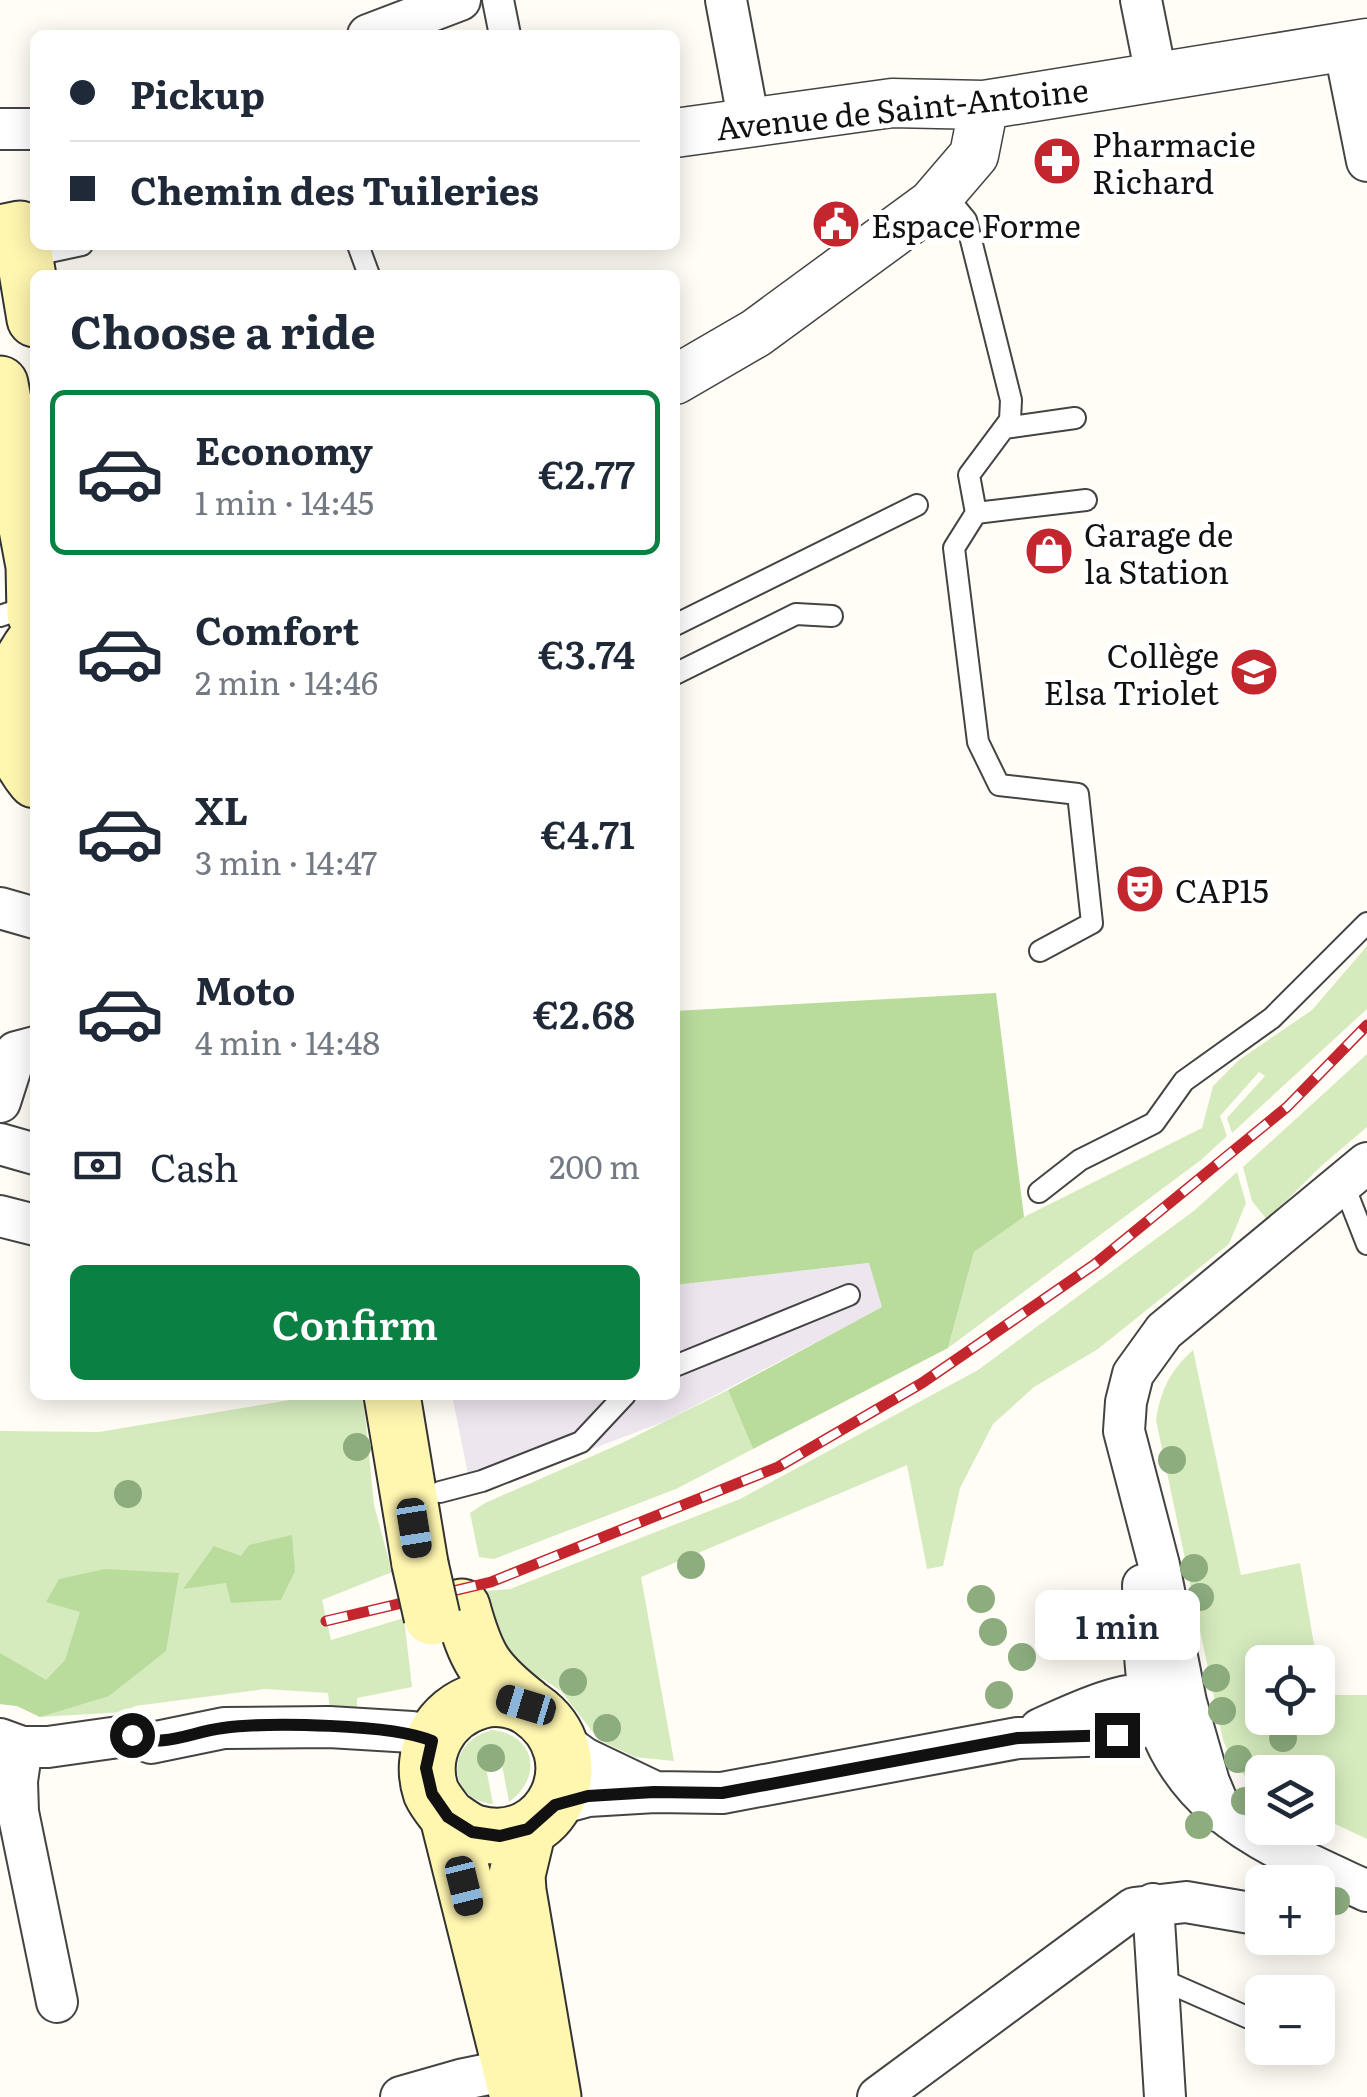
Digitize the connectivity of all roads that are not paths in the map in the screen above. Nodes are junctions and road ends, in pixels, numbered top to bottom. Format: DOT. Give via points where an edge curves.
graph roads {
  1 [pos="460,0"];
  2 [pos="498,0"];
  3 [pos="726,0"];
  4 [pos="1142,0"];
  5 [pos="381,30"];
  6 [pos="504,30"];
  7 [pos="1356,45"];
  8 [pos="1156,75"];
  9 [pos="984,105"];
  10 [pos="748,123"];
  11 [pos="895,126"];
  12 [pos="0,129"];
  13 [pos="30,129"];
  14 [pos="680,132"];
  15 [pos="1367,161"];
  16 [pos="943,192"];
  17 [pos="16,242"];
  18 [pos="30,299"];
  19 [pos="680,377"];
  20 [pos="0,384"];
  21 [pos="1075,418"];
  22 [pos="1004,428"];
  23 [pos="1086,500"];
  24 [pos="918,506"];
  25 [pos="976,513"];
  26 [pos="30,545"];
  27 [pos="30,606"];
  28 [pos="0,616"];
  29 [pos="832,616"];
  30 [pos="680,624"];
  31 [pos="30,647"];
  32 [pos="680,672"];
  33 [pos="5,690"];
  34 [pos="20,772"];
  35 [pos="0,908"];
  36 [pos="30,917"];
  37 [pos="1367,923"];
  38 [pos="1040,951"];
  39 [pos="30,1048"];
  40 [pos="0,1102"];
  41 [pos="0,1144"];
  42 [pos="30,1153"];
  43 [pos="1355,1173"];
  44 [pos="1039,1192"];
  45 [pos="0,1216"];
  46 [pos="30,1224"];
  47 [pos="1365,1233"];
  48 [pos="849,1295"];
  49 [pos="680,1364"];
  50 [pos="393,1400"];
  51 [pos="424,1400"];
  52 [pos="620,1400"];
  53 [pos="440,1492"];
  54 [pos="441,1587"];
  55 [pos="1165,1706"];
  56 [pos="542,1723"];
  57 [pos="441,1728"];
  58 [pos="11,1743"];
  59 [pos="654,1792"];
  60 [pos="448,1817"];
  61 [pos="541,1817"];
  62 [pos="1296,1865"];
  63 [pos="1335,1882"];
  64 [pos="1367,1892"];
  65 [pos="1153,1904"];
  66 [pos="1245,1911"];
  67 [pos="1158,1978"];
  68 [pos="57,2002"];
  69 [pos="1245,2016"];
  70 [pos="532,2081"];
  71 [pos="401,2097"];
  72 [pos="878,2097"];
  73 [pos="1165,2097"];
  1 -- 5 [label="street"];
  2 -- 6 [label="street"];
  3 -- 10 [label="street"];
  4 -- 8 [label="street"];
  7 -- 8 [label="street, Avenue de Saint-Antoine"];
  7 -- 15 [label="street"];
  8 -- 9 [label="street, Avenue de Saint-Antoine"];
  9 -- 10 [label="street, Avenue de Saint-Antoine" via="892,102"];
  9 -- 11 [label="lane"];
  9 -- 16 [label="street" via="974,155"];
  10 -- 14 [label="street, Avenue de Saint-Antoine"];
  12 -- 13 [label="street"];
  16 -- 19 [label="street" via="771,322"];
  16 -- 22 [label="lane" via="966,220 1011,400"];
  17 -- 18 [label="main road"];
  20 -- 26 [label="main road"];
  21 -- 22 [label="lane"];
  22 -- 25 [label="lane" via="969,475"];
  23 -- 25 [label="lane"];
  24 -- 30 [label="lane"];
  25 -- 38 [label="lane" via="954,548 978,742 999,786 1078,794 1092,923"];
  27 -- 28 [label="lane"];
  29 -- 32 [label="lane" via="796,614"];
  31 -- 33 [label="main road"];
  33 -- 34 [label="main road"];
  35 -- 36 [label="street"];
  37 -- 44 [label="lane" via="1272,1018 1184,1082 1154,1123 1080,1160"];
  39 -- 40 [label="street" via="16,1052"];
  41 -- 42 [label="street"];
  43 -- 47 [label="lane"];
  43 -- 55 [label="street" via="1164,1331 1133,1374 1124,1430 1159,1565"];
  45 -- 46 [label="street"];
  48 -- 49 [label="lane"];
  50 -- 54 [label="main road"];
  51 -- 53 [label="main road"];
  52 -- 53 [label="lane" via="582,1442"];
  53 -- 54 [label="main road"];
  54 -- 56 [label="main road" via="491,1678"];
  54 -- 57 [label="main road" via="447,1674"];
  55 -- 59 [label="street" via="1117,1735 1018,1738 722,1793"];
  55 -- 62 [label="street" via="1174,1763 1222,1813"];
  56 -- 57 [label="main road" via="506,1699 486,1699 467,1704"];
  56 -- 59 [label="street" via="584,1758"];
  56 -- 61 [label="main road" via="564,1760 563,1782"];
  57 -- 58 [label="street" via="224,1728 151,1743 132,1735 48,1747"];
  57 -- 60 [label="main road" via="426,1768 432,1794"];
  58 -- 68 [label="street" via="18,1812"];
  59 -- 61 [label="street" via="588,1796"];
  60 -- 61 [label="main road" via="472,1832 500,1836"];
  60 -- 70 [label="main road"];
  61 -- 70 [label="main road" via="517,1875"];
  63 -- 64 [label="street"];
  65 -- 66 [label="street"];
  65 -- 67 [label="street"];
  65 -- 72 [label="street" via="1134,1908"];
  67 -- 69 [label="lane"];
  67 -- 73 [label="street"];
  70 -- 71 [label="street"];
}
